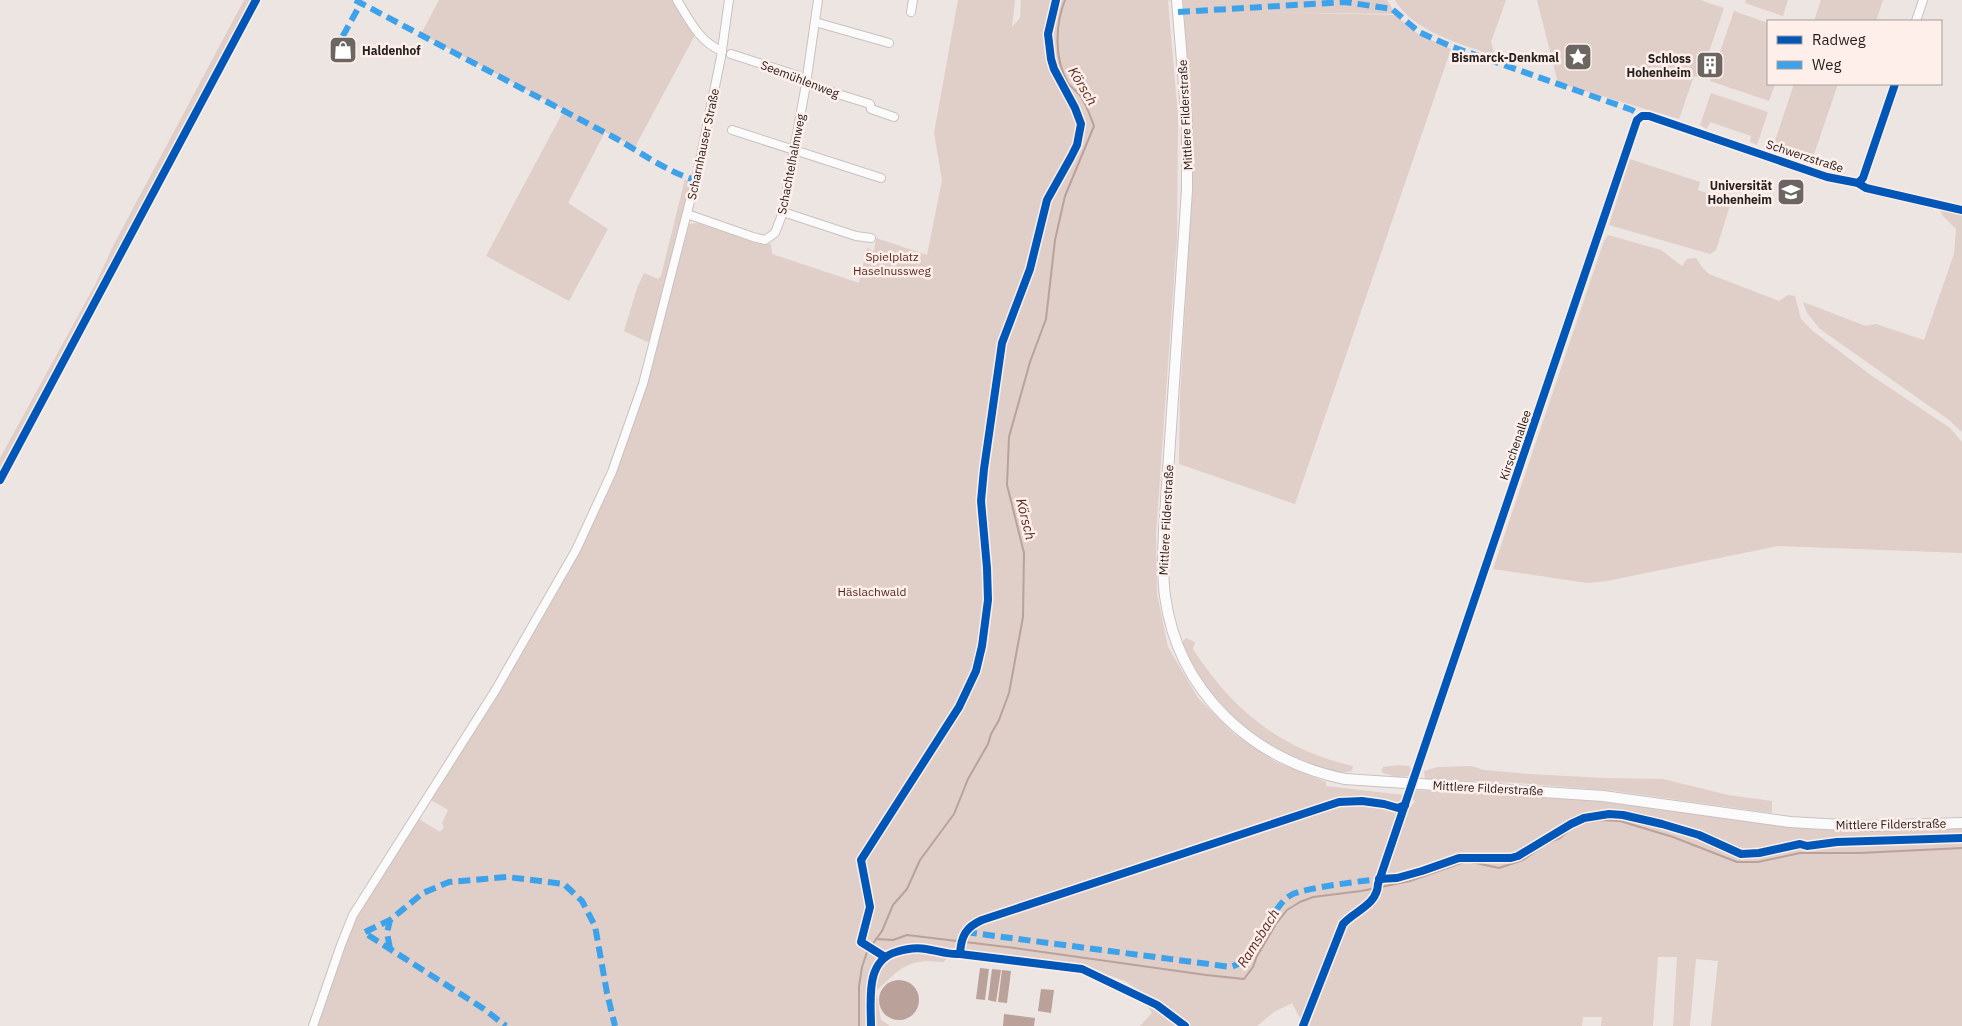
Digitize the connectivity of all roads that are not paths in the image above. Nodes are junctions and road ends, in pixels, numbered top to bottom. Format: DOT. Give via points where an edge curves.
graph roads {
  1 [pos="677,0"];
  2 [pos="729,0"];
  3 [pos="818,0"];
  4 [pos="913,0"];
  5 [pos="1177,0"];
  6 [pos="1923,0"];
  7 [pos="910,12"];
  8 [pos="1916,20"];
  9 [pos="815,22"];
  10 [pos="889,43"];
  11 [pos="722,51"];
  12 [pos="731,54"];
  13 [pos="806,84"];
  14 [pos="1895,85"];
  15 [pos="1642,116"];
  16 [pos="894,117"];
  17 [pos="732,130"];
  18 [pos="794,151"];
  19 [pos="881,178"];
  20 [pos="1858,183"];
  21 [pos="1962,210"];
  22 [pos="783,212"];
  23 [pos="687,214"];
  24 [pos="872,238"];
  25 [pos="1412,784"];
  26 [pos="1962,823"];
  27 [pos="313,1026"];
  1 -- 11 [label="street" via="696,31"];
  2 -- 11 [label="street, Scharnhauser Straße"];
  3 -- 9 [label="street, Schachtelhalmweg"];
  4 -- 7 [label="street"];
  5 -- 25 [label="main road, Mittlere Filderstraße" via="1187,122 1187,181 1164,548 1164,581 1170,622 1181,653 1201,688 1229,721 1256,743 1292,763 1322,774"];
  6 -- 8 [label="street"];
  9 -- 10 [label="street"];
  9 -- 13 [label="street, Schachtelhalmweg"];
  11 -- 23 [label="street, Scharnhauser Straße"];
  12 -- 13 [label="street, Seemühlenweg" via="799,76"];
  13 -- 16 [label="street, Seemühlenweg" via="870,104 871,109"];
  13 -- 18 [label="street, Schachtelhalmweg"];
  14 -- 20 [label="street" via="1863,178"];
  15 -- 20 [label="street, Schwerzstraße" via="1827,177"];
  15 -- 25 [label="street, Kirschenallee" via="1636,120"];
  17 -- 18 [label="street"];
  18 -- 19 [label="street"];
  18 -- 22 [label="street, Schachtelhalmweg"];
  20 -- 21 [label="street, Schwerzstraße" via="1866,188"];
  22 -- 23 [label="street, Schachtelhalmweg" via="775,233 765,240"];
  22 -- 24 [label="street" via="856,236"];
  23 -- 27 [label="street, Scharnhauser Straße" via="638,400 590,522 482,714 353,915"];
  25 -- 26 [label="main road, Mittlere Filderstraße" via="1604,796 1790,822 1867,826"];
}
